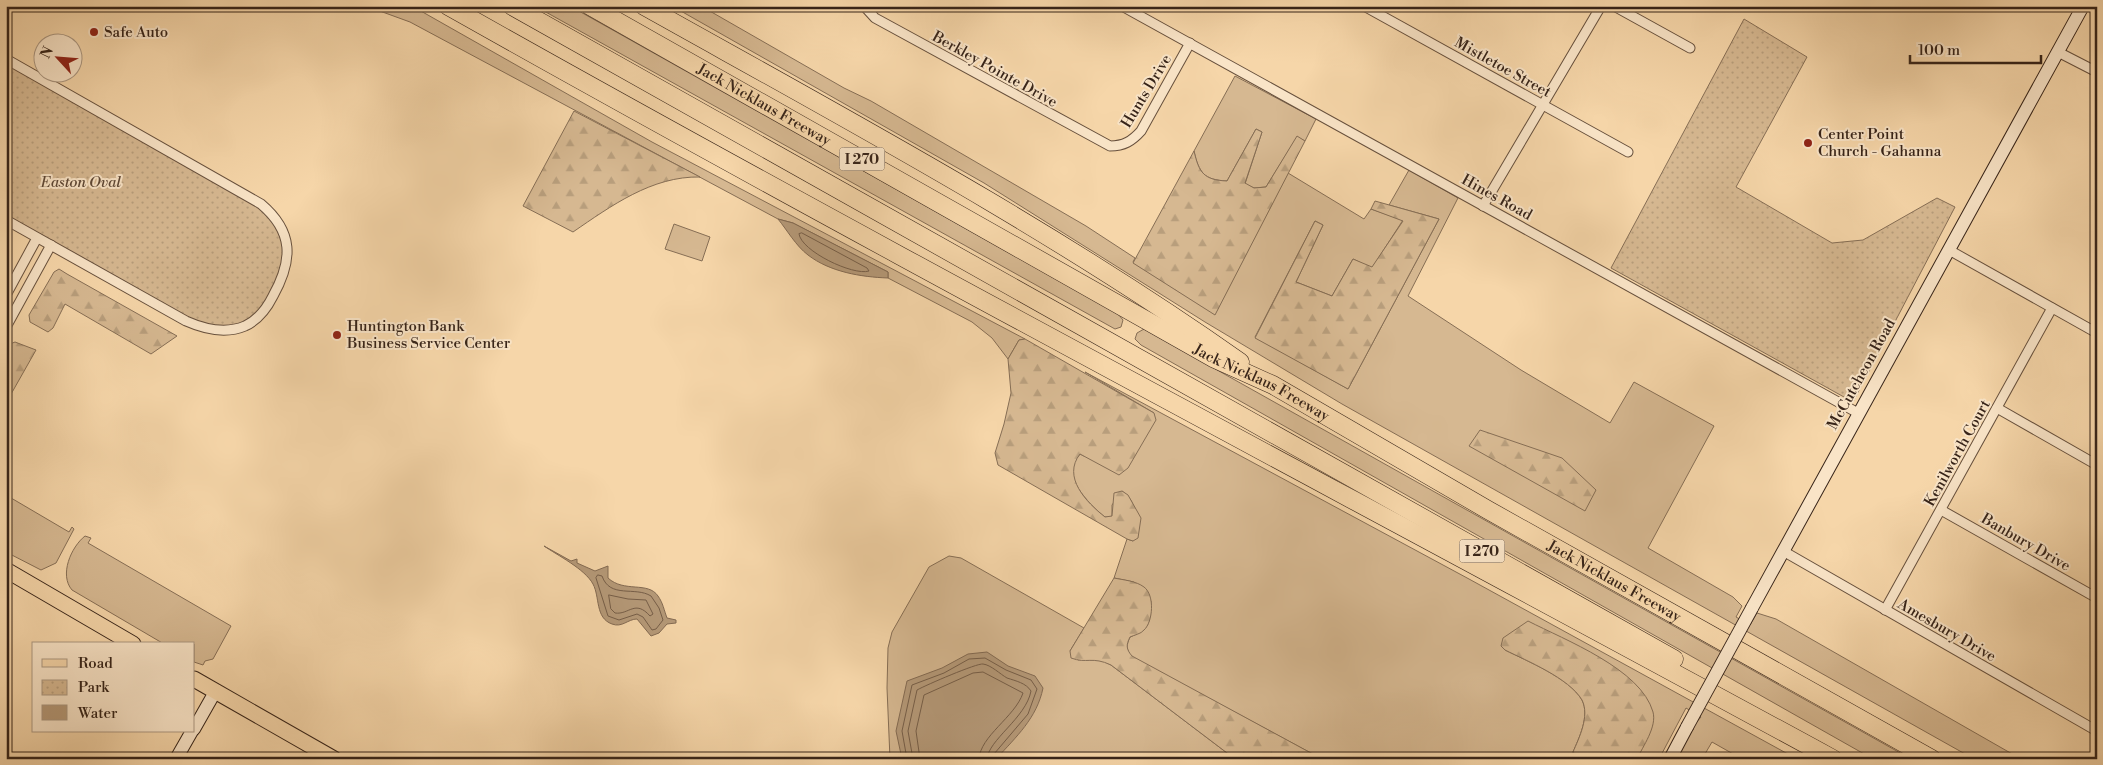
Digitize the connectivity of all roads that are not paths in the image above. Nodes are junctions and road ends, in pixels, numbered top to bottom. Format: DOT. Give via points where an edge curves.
graph roads {
  1 [pos="439,6"];
  2 [pos="448,6"];
  3 [pos="512,6"];
  4 [pos="590,6"];
  5 [pos="646,6"];
  6 [pos="864,6"];
  7 [pos="1122,6"];
  8 [pos="1364,6"];
  9 [pos="1601,6"];
  10 [pos="1614,6"];
  11 [pos="2083,6"];
  12 [pos="1190,43"];
  13 [pos="1690,48"];
  14 [pos="2058,52"];
  15 [pos="6,60"];
  16 [pos="2097,72"];
  17 [pos="1543,105"];
  18 [pos="1119,146"];
  19 [pos="703,150"];
  20 [pos="1628,152"];
  21 [pos="1483,206"];
  22 [pos="6,220"];
  23 [pos="37,238"];
  24 [pos="51,245"];
  25 [pos="1949,250"];
  26 [pos="6,295"];
  27 [pos="2052,308"];
  28 [pos="6,327"];
  29 [pos="2097,333"];
  30 [pos="1273,385"];
  31 [pos="1997,408"];
  32 [pos="1858,413"];
  33 [pos="2097,465"];
  34 [pos="1941,510"];
  35 [pos="1783,551"];
  36 [pos="6,570"];
  37 [pos="2097,598"];
  38 [pos="1885,610"];
  39 [pos="130,642"];
  40 [pos="195,680"];
  41 [pos="216,692"];
  42 [pos="195,727"];
  43 [pos="2097,731"];
  44 [pos="192,732"];
  45 [pos="176,759"];
  46 [pos="334,759"];
  47 [pos="1670,759"];
  48 [pos="1833,759"];
  49 [pos="1845,759"];
  50 [pos="1932,759"];
  1 -- 19 [label="highway"];
  2 -- 19 [label="highway"];
  3 -- 49 [label="highway, I 270" via="1712,680"];
  4 -- 30 [label="highway, Jack Nicklaus Freeway / I 270" via="1205,354"];
  5 -- 30 [label="highway" via="1010,212 1163,308"];
  6 -- 18 [label="street, Berkley Pointe Drive" via="875,18 1100,142"];
  7 -- 12 [label="street, Hines Road"];
  8 -- 17 [label="street, Mistletoe Street"];
  9 -- 17 [label="street"];
  10 -- 13 [label="street"];
  11 -- 14 [label="main road, McCutcheon Road"];
  12 -- 18 [label="street, Hunts Drive" via="1141,130 1132,141"];
  12 -- 21 [label="street, Hines Road"];
  14 -- 16 [label="street"];
  14 -- 25 [label="main road, McCutcheon Road"];
  15 -- 24 [label="street" via="261,204 280,225 288,252 282,279 266,308 245,326 217,330 186,322"];
  17 -- 20 [label="street, Mistletoe Street"];
  17 -- 21 [label="street"];
  19 -- 48 [label="highway"];
  21 -- 32 [label="street, Hines Road"];
  22 -- 23 [label="street"];
  23 -- 24 [label="street"];
  23 -- 26 [label="street"];
  24 -- 28 [label="street"];
  25 -- 27 [label="street"];
  25 -- 32 [label="main road, McCutcheon Road"];
  27 -- 29 [label="street"];
  27 -- 31 [label="street, Kenilworth Court"];
  30 -- 50 [label="highway, Jack Nicklaus Freeway / I 270"];
  31 -- 33 [label="street"];
  31 -- 34 [label="street, Kenilworth Court"];
  32 -- 35 [label="main road, McCutcheon Road"];
  34 -- 37 [label="street, Banbury Drive"];
  34 -- 38 [label="street, Kenilworth Court"];
  35 -- 38 [label="street, Amesbury Drive"];
  35 -- 47 [label="main road, McCutcheon Road, bridge"];
  36 -- 39 [label="main road"];
  38 -- 43 [label="street, Amesbury Drive"];
  40 -- 41 [label="main road"];
  41 -- 42 [label="main road"];
  41 -- 46 [label="main road"];
  44 -- 45 [label="main road"];
}
